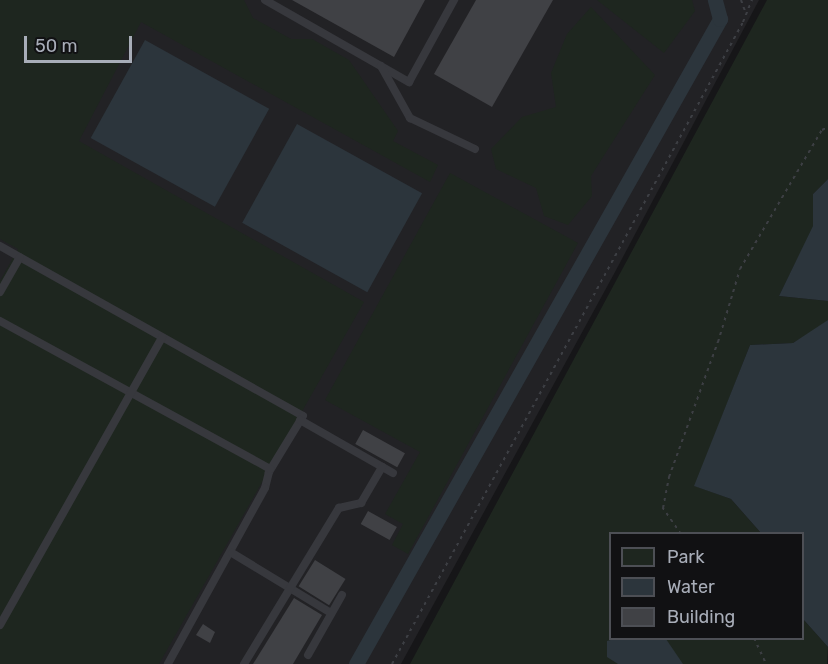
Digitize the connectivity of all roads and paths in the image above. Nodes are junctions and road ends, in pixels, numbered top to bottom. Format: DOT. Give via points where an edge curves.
graph roads {
  1 [pos="265,0"];
  2 [pos="454,0"];
  3 [pos="741,0"];
  4 [pos="752,0"];
  5 [pos="746,12"];
  6 [pos="381,66"];
  7 [pos="828,127"];
  8 [pos="475,149"];
  9 [pos="0,246"];
  10 [pos="20,257"];
  11 [pos="0,292"];
  12 [pos="0,321"];
  13 [pos="162,337"];
  14 [pos="131,393"];
  15 [pos="300,420"];
  16 [pos="382,467"];
  17 [pos="270,469"];
  18 [pos="393,473"];
  19 [pos="680,532"];
  20 [pos="232,553"];
  21 [pos="289,588"];
  22 [pos="342,595"];
  23 [pos="331,613"];
  24 [pos="0,625"];
  25 [pos="754,640"];
  26 [pos="308,655"];
  27 [pos="168,664"];
  28 [pos="244,664"];
  29 [pos="392,664"];
  30 [pos="766,664"];
  1 -- 6 [label="lane"];
  2 -- 6 [label="lane" via="409,82"];
  3 -- 5 [label="path"];
  4 -- 5 [label="path"];
  5 -- 29 [label="path"];
  6 -- 8 [label="lane" via="410,118"];
  7 -- 19 [label="path" via="822,130 740,269 669,477 663,508"];
  9 -- 10 [label="lane"];
  10 -- 11 [label="lane"];
  10 -- 13 [label="lane"];
  12 -- 14 [label="lane"];
  13 -- 14 [label="lane"];
  13 -- 15 [label="lane" via="303,416"];
  14 -- 17 [label="lane"];
  14 -- 24 [label="lane"];
  15 -- 16 [label="lane"];
  15 -- 17 [label="lane"];
  16 -- 18 [label="lane"];
  16 -- 21 [label="lane" via="361,502 339,508"];
  17 -- 20 [label="lane" via="266,488"];
  20 -- 21 [label="lane"];
  20 -- 27 [label="lane"];
  21 -- 23 [label="lane"];
  21 -- 28 [label="lane"];
  22 -- 23 [label="lane"];
  23 -- 26 [label="lane"];
  25 -- 30 [label="path"];
}
